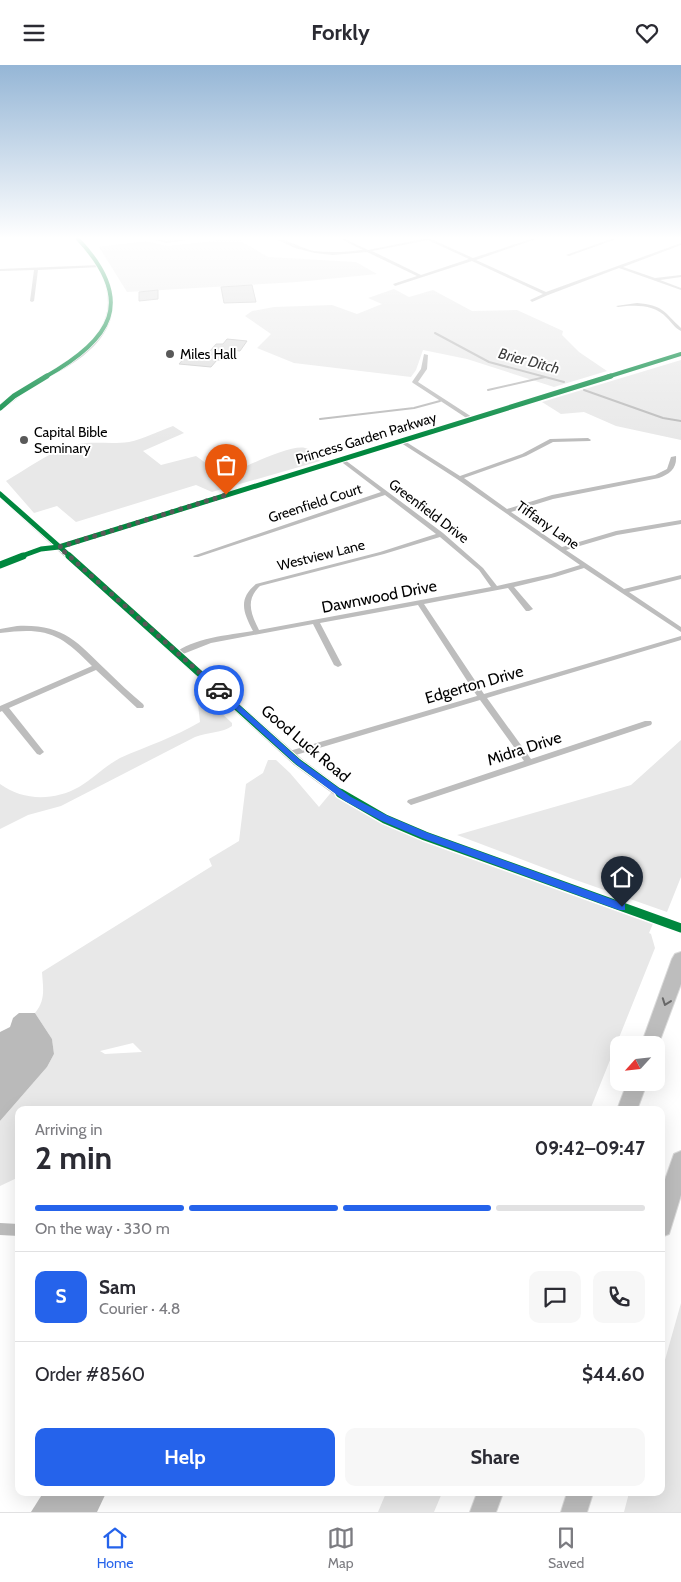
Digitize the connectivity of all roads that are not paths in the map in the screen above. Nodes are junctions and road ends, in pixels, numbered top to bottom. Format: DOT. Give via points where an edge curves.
graph roads {
  1 [pos="109,307"];
  2 [pos="651,307"];
  3 [pos="681,329"];
  4 [pos="681,354"];
  5 [pos="426,355"];
  6 [pos="0,408"];
  7 [pos="470,418"];
  8 [pos="588,440"];
  9 [pos="401,441"];
  10 [pos="674,457"];
  11 [pos="341,459"];
  12 [pos="459,478"];
  13 [pos="384,493"];
  14 [pos="0,494"];
  15 [pos="507,511"];
  16 [pos="681,522"];
  17 [pos="441,534"];
  18 [pos="59,547"];
  19 [pos="562,549"];
  20 [pos="196,556"];
  21 [pos="0,565"];
  22 [pos="585,566"];
  23 [pos="0,573"];
  24 [pos="681,577"];
  25 [pos="510,586"];
  26 [pos="495,588"];
  27 [pos="624,591"];
  28 [pos="420,603"];
  29 [pos="529,609"];
  30 [pos="316,622"];
  31 [pos="681,630"];
  32 [pos="0,631"];
  33 [pos="257,632"];
  34 [pos="681,638"];
  35 [pos="178,654"];
  36 [pos="338,665"];
  37 [pos="98,666"];
  38 [pos="482,697"];
  39 [pos="140,706"];
  40 [pos="2,709"];
  41 [pos="648,723"];
  42 [pos="40,752"];
  43 [pos="289,754"];
  44 [pos="529,762"];
  45 [pos="411,802"];
  46 [pos="681,928"];
  47 [pos="681,959"];
  48 [pos="653,1036"];
  49 [pos="634,1091"];
  50 [pos="628,1106"];
  51 [pos="681,1161"];
  52 [pos="665,1213"];
  53 [pos="0,1229"];
  54 [pos="15,1230"];
  55 [pos="489,1496"];
  56 [pos="579,1496"];
  57 [pos="483,1512"];
  58 [pos="574,1512"];
  1 -- 6 [label="main road" via="102,334 82,354 26,387"];
  2 -- 3 [label="street" via="664,312"];
  4 -- 7 [label="street, Princess Garden Parkway"];
  5 -- 7 [label="street" via="424,369 415,382"];
  7 -- 9 [label="street, Princess Garden Parkway"];
  8 -- 12 [label="street" via="552,440 524,455"];
  9 -- 11 [label="street, Princess Garden Parkway"];
  9 -- 12 [label="street, Tiffany Lane"];
  10 -- 15 [label="street" via="668,472 657,477 552,497"];
  11 -- 13 [label="street, Greenfield Drive"];
  11 -- 18 [label="street, Princess Garden Parkway"];
  12 -- 15 [label="street, Tiffany Lane"];
  13 -- 17 [label="street, Greenfield Drive"];
  13 -- 20 [label="street, Greenfield Court"];
  14 -- 18 [label="main road, Good Luck Road"];
  15 -- 19 [label="street, Tiffany Lane"];
  16 -- 19 [label="street" via="616,533"];
  17 -- 26 [label="street, Greenfield Drive" via="481,569"];
  17 -- 33 [label="street, Westview Lane" via="258,585 250,590 248,597 250,618"];
  18 -- 21 [label="street" via="41,549"];
  18 -- 23 [label="street"];
  18 -- 35 [label="main road, Good Luck Road"];
  19 -- 22 [label="street, Tiffany Lane"];
  22 -- 25 [label="street, Dawnwood Drive"];
  22 -- 27 [label="street, Tiffany Lane"];
  24 -- 27 [label="street"];
  25 -- 26 [label="street, Dawnwood Drive"];
  25 -- 29 [label="street"];
  26 -- 28 [label="street, Dawnwood Drive"];
  27 -- 31 [label="street, Tiffany Lane"];
  28 -- 30 [label="street, Dawnwood Drive"];
  28 -- 38 [label="street"];
  30 -- 33 [label="street, Dawnwood Drive"];
  30 -- 36 [label="street"];
  32 -- 37 [label="street" via="27,627 52,631 68,638"];
  33 -- 35 [label="street, Dawnwood Drive" via="203,643"];
  34 -- 38 [label="street, Edgerton Drive"];
  35 -- 43 [label="main road, Good Luck Road"];
  37 -- 39 [label="street"];
  37 -- 40 [label="street"];
  38 -- 43 [label="street, Edgerton Drive"];
  38 -- 44 [label="street"];
  40 -- 42 [label="street"];
  41 -- 44 [label="street, Midra Drive"];
  43 -- 46 [label="main road, Good Luck Road" via="348,799 397,824"];
  44 -- 45 [label="street, Midra Drive"];
  47 -- 48 [label="highway, one-way"];
  49 -- 50 [label="highway"];
  51 -- 52 [label="highway"];
  53 -- 54 [label="street"];
  55 -- 57 [label="highway"];
  56 -- 58 [label="highway"];
}
